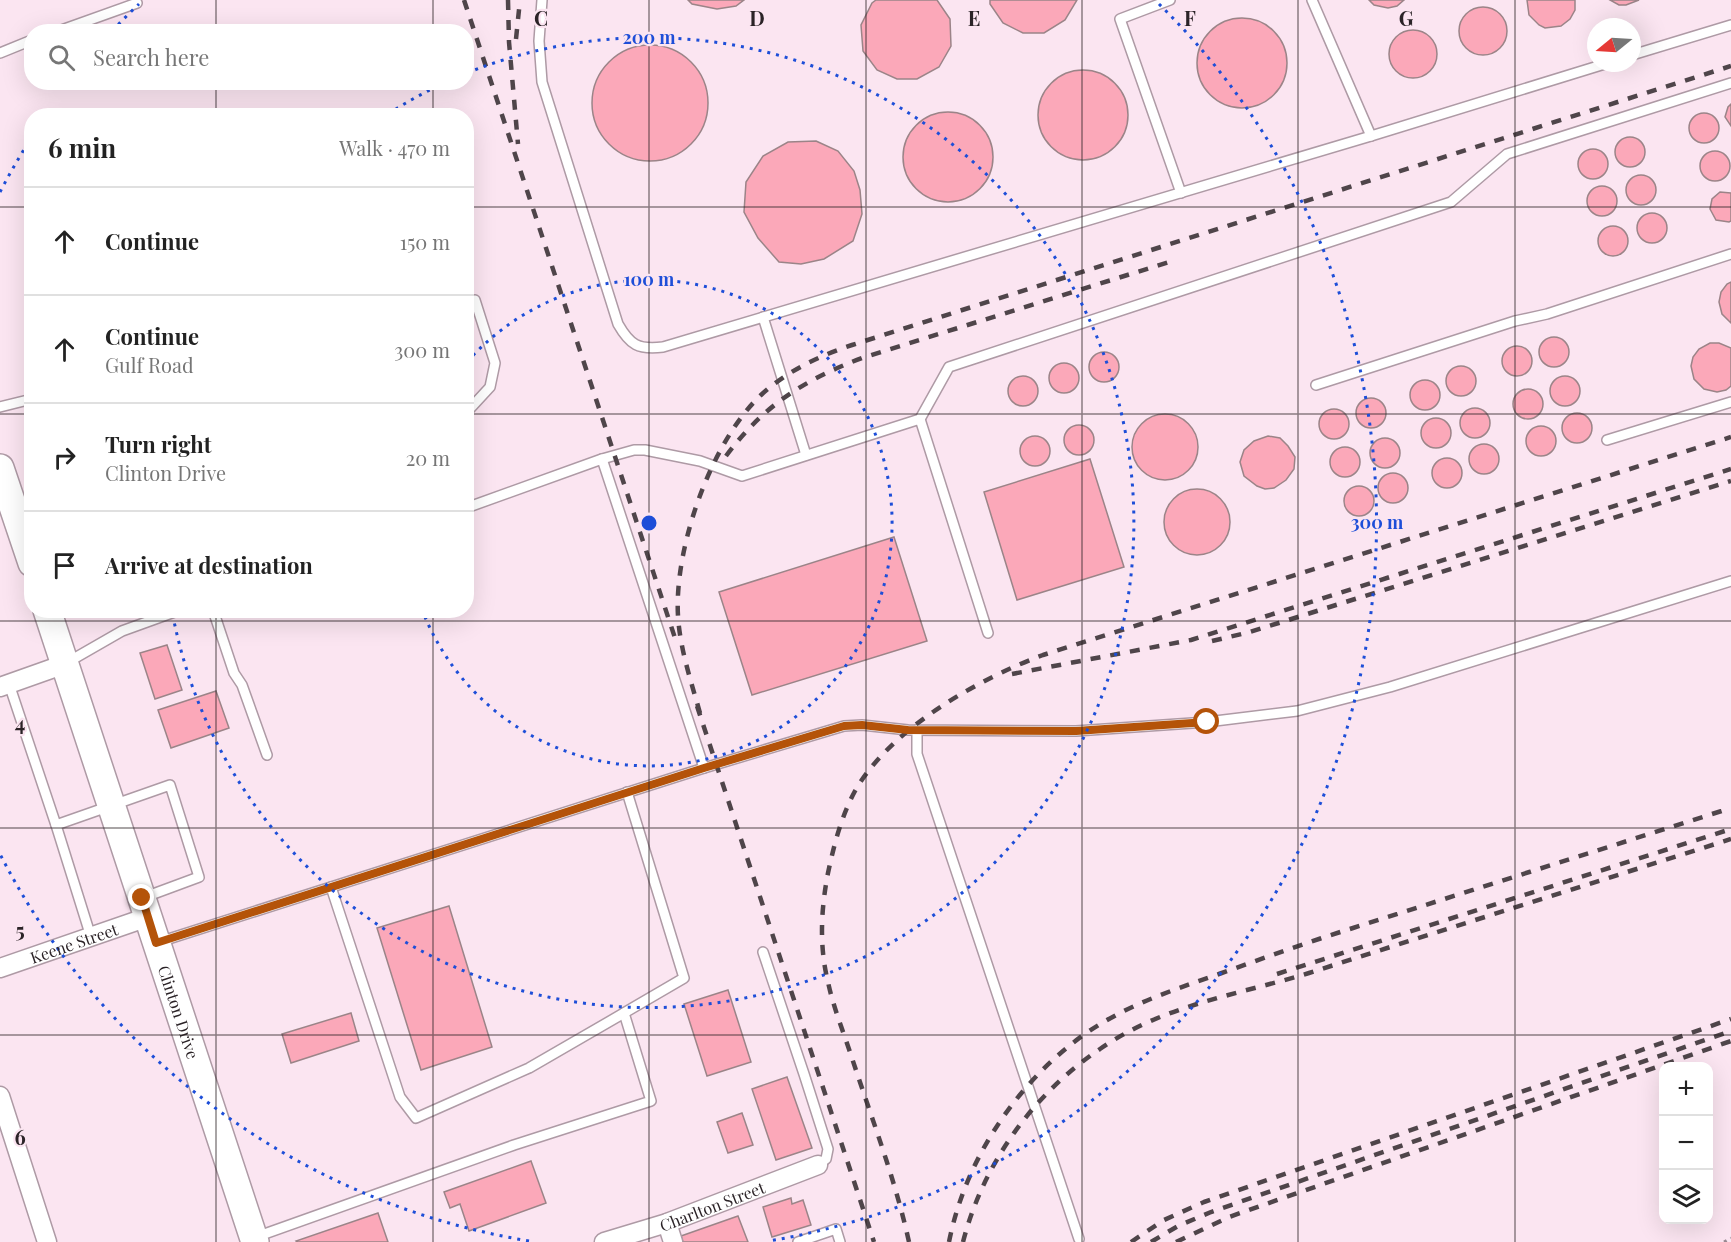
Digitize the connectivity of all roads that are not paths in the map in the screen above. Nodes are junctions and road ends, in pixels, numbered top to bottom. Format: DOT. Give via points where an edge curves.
graph roads {
  1 [pos="542,0"];
  2 [pos="1170,0"];
  3 [pos="1312,0"];
  4 [pos="137,3"];
  5 [pos="78,24"];
  6 [pos="1731,25"];
  7 [pos="24,43"];
  8 [pos="1641,52"];
  9 [pos="0,53"];
  10 [pos="1587,69"];
  11 [pos="1731,83"];
  12 [pos="1371,136"];
  13 [pos="1181,193"];
  14 [pos="1731,254"];
  15 [pos="475,300"];
  16 [pos="763,317"];
  17 [pos="1316,385"];
  18 [pos="24,401"];
  19 [pos="1731,402"];
  20 [pos="474,404"];
  21 [pos="0,407"];
  22 [pos="920,419"];
  23 [pos="1607,440"];
  24 [pos="806,455"];
  25 [pos="602,459"];
  26 [pos="0,468"];
  27 [pos="474,505"];
  28 [pos="24,546"];
  29 [pos="1731,581"];
  30 [pos="50,618"];
  31 [pos="158,618"];
  32 [pos="216,618"];
  33 [pos="988,633"];
  34 [pos="65,664"];
  35 [pos="4,685"];
  36 [pos="917,730"];
  37 [pos="267,755"];
  38 [pos="704,768"];
  39 [pos="627,792"];
  40 [pos="111,805"];
  41 [pos="56,825"];
  42 [pos="331,887"];
  43 [pos="149,919"];
  44 [pos="92,937"];
  45 [pos="763,952"];
  46 [pos="0,968"];
  47 [pos="624,1013"];
  48 [pos="0,1096"];
  49 [pos="818,1165"];
  50 [pos="667,1222"];
  51 [pos="1079,1239"];
  52 [pos="250,1240"];
  53 [pos="47,1242"];
  54 [pos="604,1242"];
  55 [pos="673,1242"];
  56 [pos="798,1242"];
  57 [pos="840,1242"];
  1 -- 16 [label="lane" via="542,82 618,324 626,338 651,349"];
  2 -- 13 [label="lane" via="1120,19"];
  3 -- 12 [label="lane"];
  4 -- 5 [label="lane"];
  6 -- 8 [label="lane"];
  7 -- 9 [label="lane"];
  10 -- 12 [label="lane"];
  11 -- 22 [label="lane" via="1507,154 1451,202 949,367"];
  12 -- 13 [label="lane"];
  13 -- 16 [label="lane"];
  14 -- 17 [label="lane"];
  15 -- 20 [label="lane" via="495,363 490,387"];
  16 -- 24 [label="lane"];
  18 -- 21 [label="lane"];
  19 -- 23 [label="lane"];
  22 -- 24 [label="lane"];
  22 -- 33 [label="lane"];
  24 -- 25 [label="lane" via="742,476 700,461 645,450"];
  25 -- 27 [label="lane"];
  25 -- 38 [label="lane"];
  26 -- 28 [label="main road" via="13,523"];
  29 -- 36 [label="lane" via="1390,687 1297,711 1076,731"];
  30 -- 34 [label="main road, Clinton Drive"];
  31 -- 34 [label="lane" via="122,631"];
  32 -- 37 [label="lane"];
  34 -- 35 [label="street"];
  34 -- 40 [label="main road, Clinton Drive"];
  35 -- 41 [label="lane"];
  36 -- 38 [label="lane" via="844,726"];
  36 -- 51 [label="lane" via="917,754"];
  38 -- 39 [label="lane"];
  39 -- 42 [label="lane"];
  39 -- 47 [label="lane" via="684,978"];
  40 -- 41 [label="lane"];
  40 -- 43 [label="main road, Clinton Drive"];
  40 -- 43 [label="lane" via="170,784 199,878"];
  41 -- 44 [label="lane"];
  42 -- 43 [label="lane"];
  42 -- 47 [label="lane" via="400,1097 416,1118 529,1068"];
  43 -- 44 [label="street, Keene Street"];
  43 -- 52 [label="main road, Clinton Drive"];
  44 -- 46 [label="street, Keene Street"];
  45 -- 49 [label="lane" via="828,1149 826,1159"];
  47 -- 52 [label="lane" via="651,1101 514,1145"];
  48 -- 53 [label="street"];
  49 -- 50 [label="street, Charlton Street"];
  50 -- 54 [label="street, Charlton Street"];
  50 -- 55 [label="street"];
  56 -- 57 [label="lane" via="836,1229"];
}
